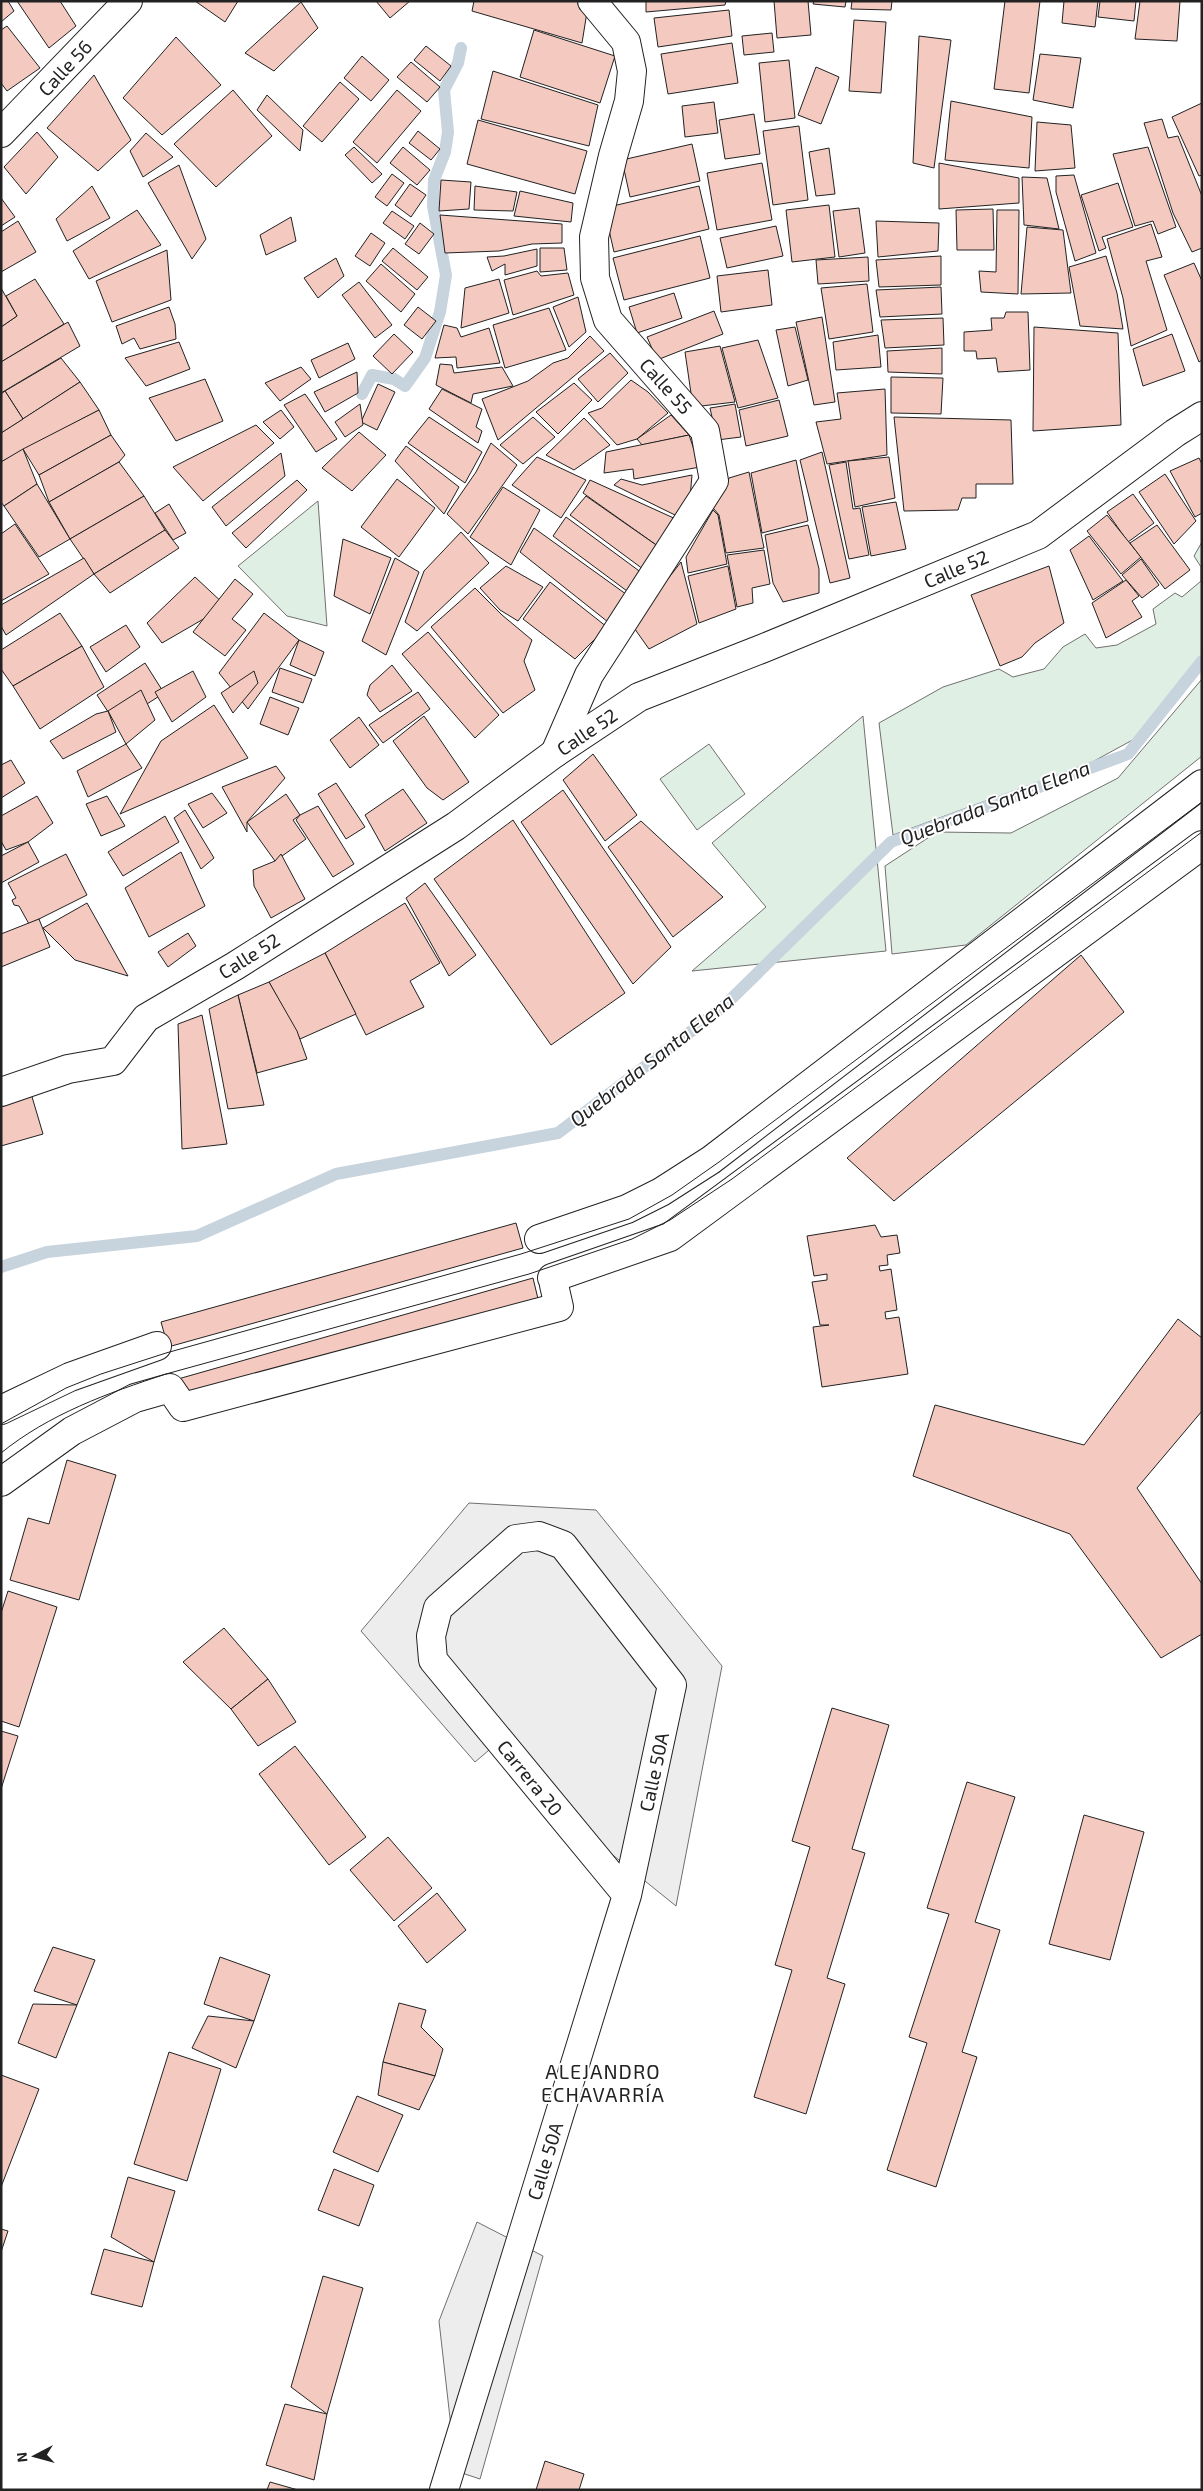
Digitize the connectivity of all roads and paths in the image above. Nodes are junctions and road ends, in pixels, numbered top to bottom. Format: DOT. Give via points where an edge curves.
graph roads {
  1 [pos="128,1"];
  2 [pos="592,1"];
  3 [pos="1,133"];
  4 [pos="1202,416"];
  5 [pos="555,753"];
  6 [pos="1202,784"];
  7 [pos="1202,845"];
  8 [pos="1,1092"];
  9 [pos="539,1239"];
  10 [pos="157,1346"];
  11 [pos="1,1410"];
  12 [pos="1,1482"];
  13 [pos="672,1685"];
  14 [pos="627,1896"];
  15 [pos="444,2490"];
  1 -- 3 [label="street, Calle 56"];
  2 -- 5 [label="street, Calle 55" via="626,42 632,70 630,101 594,237 595,278 608,320 705,431 714,481 589,675"];
  4 -- 5 [label="street, Calle 52" via="1038,535 639,697"];
  5 -- 8 [label="street, Calle 52" via="456,826 146,1018 113,1061 68,1069"];
  6 -- 9 [label="street" via="711,1160 627,1209"];
  7 -- 12 [label="street" via="670,1236 553,1281 559,1307 183,1407 170,1388 135,1398 72,1431"];
  10 -- 11 [label="street" via="70,1377"];
  13 -- 14 [label="street, Calle 50A"];
  13 -- 14 [label="street, Carrera 20" via="563,1544 539,1536 516,1538 438,1608 431,1636 433,1660"];
  14 -- 15 [label="street, Calle 50A"];
}
